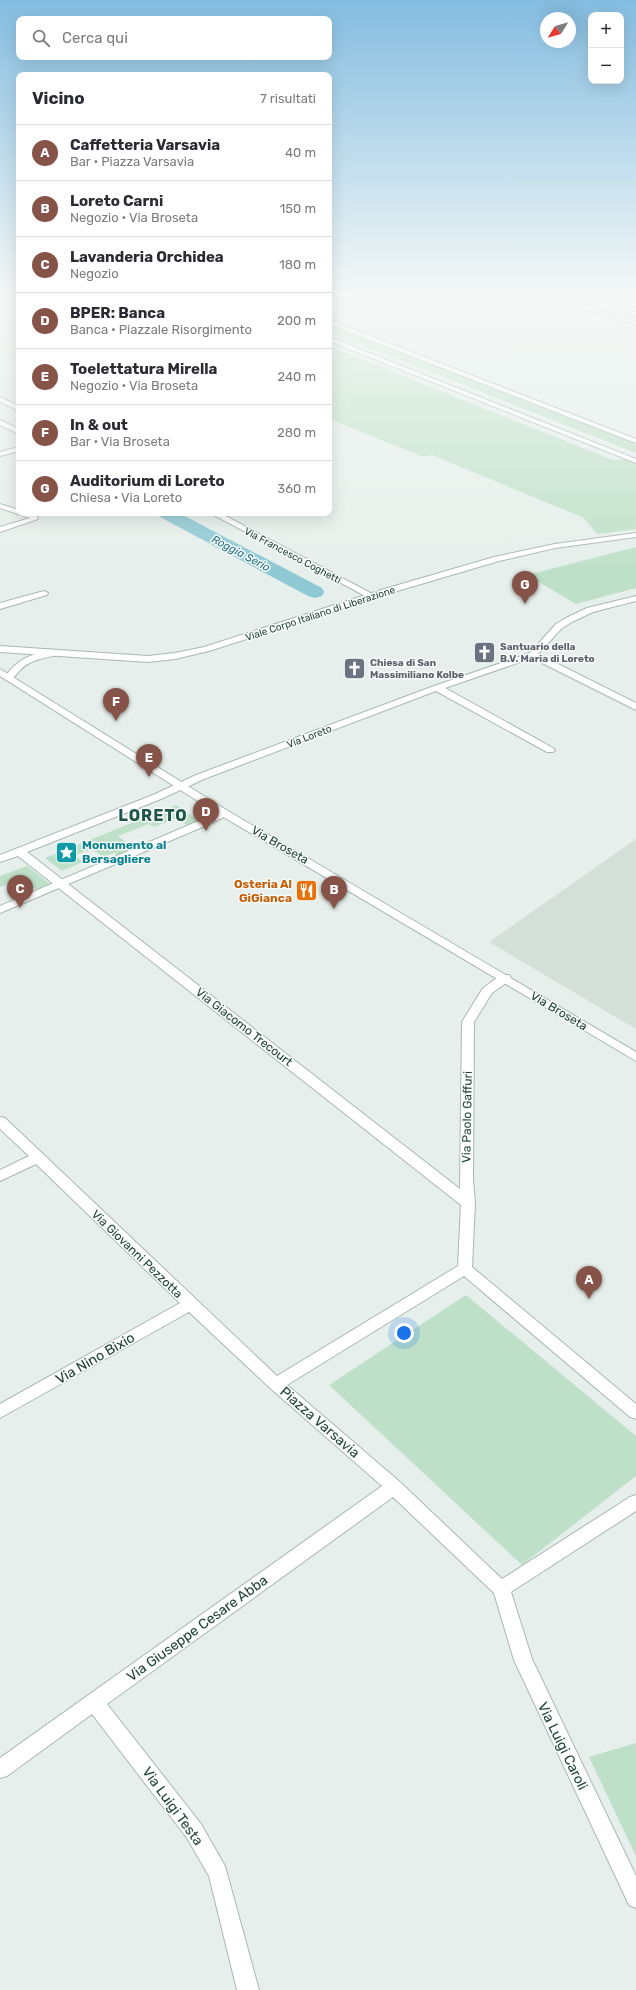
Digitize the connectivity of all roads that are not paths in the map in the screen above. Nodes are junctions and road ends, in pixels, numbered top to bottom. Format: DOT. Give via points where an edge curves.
graph roads {
  1 [pos="452,388"];
  2 [pos="499,388"];
  3 [pos="0,399"];
  4 [pos="16,407"];
  5 [pos="0,422"];
  6 [pos="16,430"];
  7 [pos="636,441"];
  8 [pos="16,450"];
  9 [pos="0,454"];
  10 [pos="636,461"];
  11 [pos="0,506"];
  12 [pos="16,511"];
  13 [pos="33,516"];
  14 [pos="220,516"];
  15 [pos="0,530"];
  16 [pos="636,535"];
  17 [pos="44,593"];
  18 [pos="372,596"];
  19 [pos="636,598"];
  20 [pos="0,606"];
  21 [pos="0,649"];
  22 [pos="54,653"];
  23 [pos="533,655"];
  24 [pos="0,672"];
  25 [pos="9,678"];
  26 [pos="437,688"];
  27 [pos="636,707"];
  28 [pos="550,750"];
  29 [pos="181,786"];
  30 [pos="224,813"];
  31 [pos="19,851"];
  32 [pos="0,859"];
  33 [pos="61,884"];
  34 [pos="0,910"];
  35 [pos="505,978"];
  36 [pos="636,1057"];
  37 [pos="0,1121"];
  38 [pos="37,1158"];
  39 [pos="0,1176"];
  40 [pos="468,1203"];
  41 [pos="465,1269"];
  42 [pos="190,1304"];
  43 [pos="276,1384"];
  44 [pos="0,1412"];
  45 [pos="636,1413"];
  46 [pos="394,1486"];
  47 [pos="636,1502"];
  48 [pos="502,1589"];
  49 [pos="94,1702"];
  50 [pos="0,1769"];
  51 [pos="636,1898"];
  52 [pos="248,1990"];
  1 -- 10 [label="street"];
  2 -- 7 [label="street"];
  3 -- 4 [label="street"];
  5 -- 6 [label="street"];
  8 -- 9 [label="street"];
  11 -- 12 [label="street"];
  13 -- 15 [label="street" via="34,519 29,522"];
  14 -- 18 [label="street, Via Francesco Coghetti"];
  16 -- 18 [label="street, Viale Corpo Italiano di Liberazione" via="522,552"];
  17 -- 20 [label="street"];
  18 -- 22 [label="street, Viale Corpo Italiano di Liberazione" via="206,649 175,656 148,659"];
  19 -- 23 [label="street, Via Loreto" via="590,610 559,626"];
  21 -- 22 [label="street, Viale Corpo Italiano di Liberazione"];
  22 -- 25 [label="street" via="23,661"];
  23 -- 26 [label="street, Via Loreto"];
  23 -- 27 [label="street"];
  24 -- 25 [label="street, Via Broseta"];
  25 -- 29 [label="street, Via Broseta"];
  26 -- 28 [label="street"];
  26 -- 29 [label="street, Via Loreto"];
  29 -- 30 [label="street, Via Broseta"];
  29 -- 31 [label="street, Via Loreto"];
  30 -- 33 [label="street"];
  30 -- 35 [label="street, Via Broseta"];
  31 -- 32 [label="street, Via Loreto"];
  31 -- 33 [label="street, Via Giacomo Trecourt"];
  33 -- 34 [label="street"];
  33 -- 40 [label="street, Via Giacomo Trecourt"];
  35 -- 36 [label="street, Via Broseta"];
  35 -- 40 [label="street, Via Paolo Gaffuri" via="487,991 468,1022"];
  37 -- 38 [label="street, Via Giovanni Pezzotta"];
  38 -- 39 [label="street"];
  38 -- 42 [label="street, Via Giovanni Pezzotta"];
  40 -- 41 [label="street, Via Paolo Gaffuri"];
  41 -- 43 [label="street, Piazza Varsavia"];
  41 -- 45 [label="street"];
  42 -- 43 [label="street, Via Giovanni Pezzotta"];
  42 -- 44 [label="street, Via Nino Bixio"];
  43 -- 46 [label="street, Piazza Varsavia"];
  46 -- 48 [label="street, Piazza Varsavia"];
  46 -- 49 [label="street, Via Giuseppe Cesare Abba"];
  47 -- 48 [label="street"];
  48 -- 51 [label="street, Via Luigi Caroli" via="523,1660"];
  49 -- 50 [label="street, Via Giuseppe Cesare Abba"];
  49 -- 52 [label="street, Via Luigi Testa" via="194,1831 218,1873"];
}
